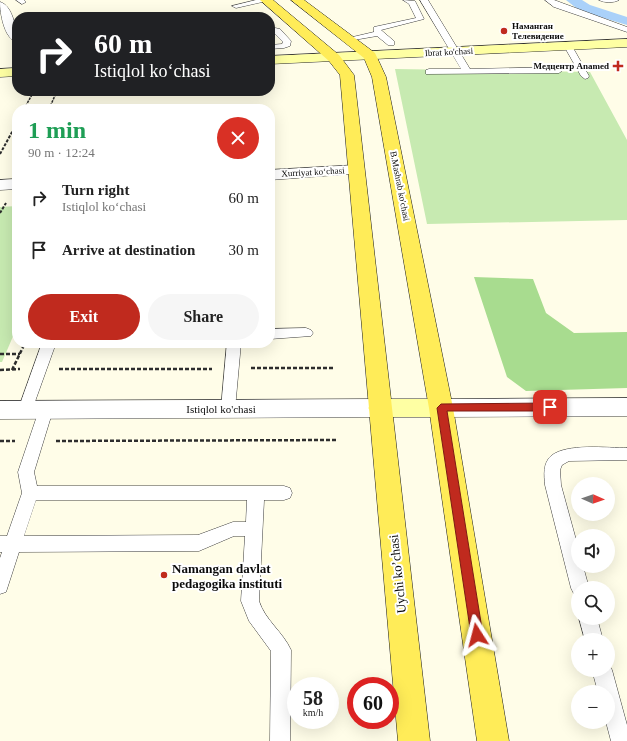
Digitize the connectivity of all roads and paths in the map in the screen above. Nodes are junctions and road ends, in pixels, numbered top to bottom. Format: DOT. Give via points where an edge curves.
graph roads {
  1 [pos="267,0"];
  2 [pos="297,0"];
  3 [pos="407,0"];
  4 [pos="424,0"];
  5 [pos="566,0"];
  6 [pos="603,0"];
  7 [pos="615,0"];
  8 [pos="553,1"];
  9 [pos="0,4"];
  10 [pos="236,6"];
  11 [pos="12,28"];
  12 [pos="275,30"];
  13 [pos="627,30"];
  14 [pos="378,33"];
  15 [pos="348,39"];
  16 [pos="391,43"];
  17 [pos="627,43"];
  18 [pos="568,46"];
  19 [pos="275,47"];
  20 [pos="455,52"];
  21 [pos="370,56"];
  22 [pos="334,58"];
  23 [pos="275,60"];
  24 [pos="559,70"];
  25 [pos="12,72"];
  26 [pos="429,72"];
  27 [pos="467,72"];
  28 [pos="0,73"];
  29 [pos="585,76"];
  30 [pos="12,132"];
  31 [pos="0,154"];
  32 [pos="356,170"];
  33 [pos="275,175"];
  34 [pos="12,184"];
  35 [pos="0,185"];
  36 [pos="7,200"];
  37 [pos="0,213"];
  38 [pos="306,333"];
  39 [pos="275,334"];
  40 [pos="22,348"];
  41 [pos="47,348"];
  42 [pos="234,348"];
  43 [pos="0,354"];
  44 [pos="20,354"];
  45 [pos="232,368"];
  46 [pos="335,368"];
  47 [pos="40,369"];
  48 [pos="0,370"];
  49 [pos="12,370"];
  50 [pos="627,407"];
  51 [pos="380,408"];
  52 [pos="441,408"];
  53 [pos="228,409"];
  54 [pos="0,410"];
  55 [pos="36,410"];
  56 [pos="337,440"];
  57 [pos="0,441"];
  58 [pos="36,441"];
  59 [pos="627,454"];
  60 [pos="30,493"];
  61 [pos="256,493"];
  62 [pos="284,493"];
  63 [pos="253,529"];
  64 [pos="7,544"];
  65 [pos="578,581"];
  66 [pos="0,586"];
  67 [pos="615,719"];
  68 [pos="280,741"];
  69 [pos="414,741"];
  70 [pos="493,741"];
  71 [pos="621,741"];
  1 -- 10 [label="lane"];
  1 -- 22 [label="main road"];
  2 -- 15 [label="main road, B.Mashrab ko'chasi"];
  3 -- 14 [label="lane" via="412,3 420,19 377,29"];
  4 -- 20 [label="lane"];
  5 -- 8 [label="lane"];
  6 -- 7 [label="lane"];
  8 -- 13 [label="lane"];
  9 -- 11 [label="street"];
  12 -- 19 [label="lane" via="287,44"];
  14 -- 15 [label="lane"];
  14 -- 16 [label="lane"];
  15 -- 21 [label="main road, B.Mashrab ko'chasi"];
  17 -- 18 [label="main road, Ibrat ko'chasi"];
  18 -- 20 [label="main road, Ibrat ko'chasi"];
  18 -- 29 [label="lane"];
  20 -- 21 [label="main road, Ibrat ko'chasi"];
  20 -- 27 [label="lane"];
  21 -- 22 [label="main road, Ibrat ko'chasi"];
  21 -- 52 [label="main road, B.Mashrab ko'chasi" via="379,76"];
  22 -- 23 [label="main road, Ibrat ko'chasi"];
  22 -- 32 [label="main road" via="347,75"];
  24 -- 27 [label="lane"];
  25 -- 28 [label="main road"];
  26 -- 27 [label="lane"];
  30 -- 31 [label="path"];
  32 -- 33 [label="street, Xurriyat ko‘chasi"];
  32 -- 51 [label="main road"];
  34 -- 35 [label="street"];
  36 -- 37 [label="path"];
  38 -- 39 [label="lane"];
  40 -- 44 [label="path"];
  41 -- 47 [label="lane"];
  42 -- 45 [label="lane"];
  43 -- 44 [label="path"];
  44 -- 49 [label="path"];
  45 -- 46 [label="path"];
  45 -- 47 [label="path"];
  45 -- 53 [label="lane"];
  47 -- 49 [label="path"];
  47 -- 55 [label="lane"];
  48 -- 49 [label="path"];
  50 -- 52 [label="street"];
  51 -- 52 [label="main road, Istiqlol ko'chasi"];
  51 -- 53 [label="street, Istiqlol ko'chasi"];
  51 -- 69 [label="main road, Uychi ko’chasi"];
  52 -- 70 [label="main road"];
  53 -- 55 [label="street, Istiqlol ko'chasi"];
  54 -- 55 [label="street, Istiqlol ko'chasi"];
  55 -- 58 [label="lane"];
  56 -- 58 [label="path"];
  57 -- 58 [label="path"];
  58 -- 60 [label="lane" via="26,472"];
  59 -- 65 [label="lane" via="566,456 556,460 552,470 553,485"];
  60 -- 61 [label="lane"];
  60 -- 64 [label="lane"];
  61 -- 62 [label="lane"];
  61 -- 63 [label="lane"];
  63 -- 64 [label="lane" via="233,530 199,543"];
  63 -- 68 [label="lane" via="250,589 252,613 277,640 281,650"];
  64 -- 66 [label="lane"];
  67 -- 71 [label="lane"];
}
